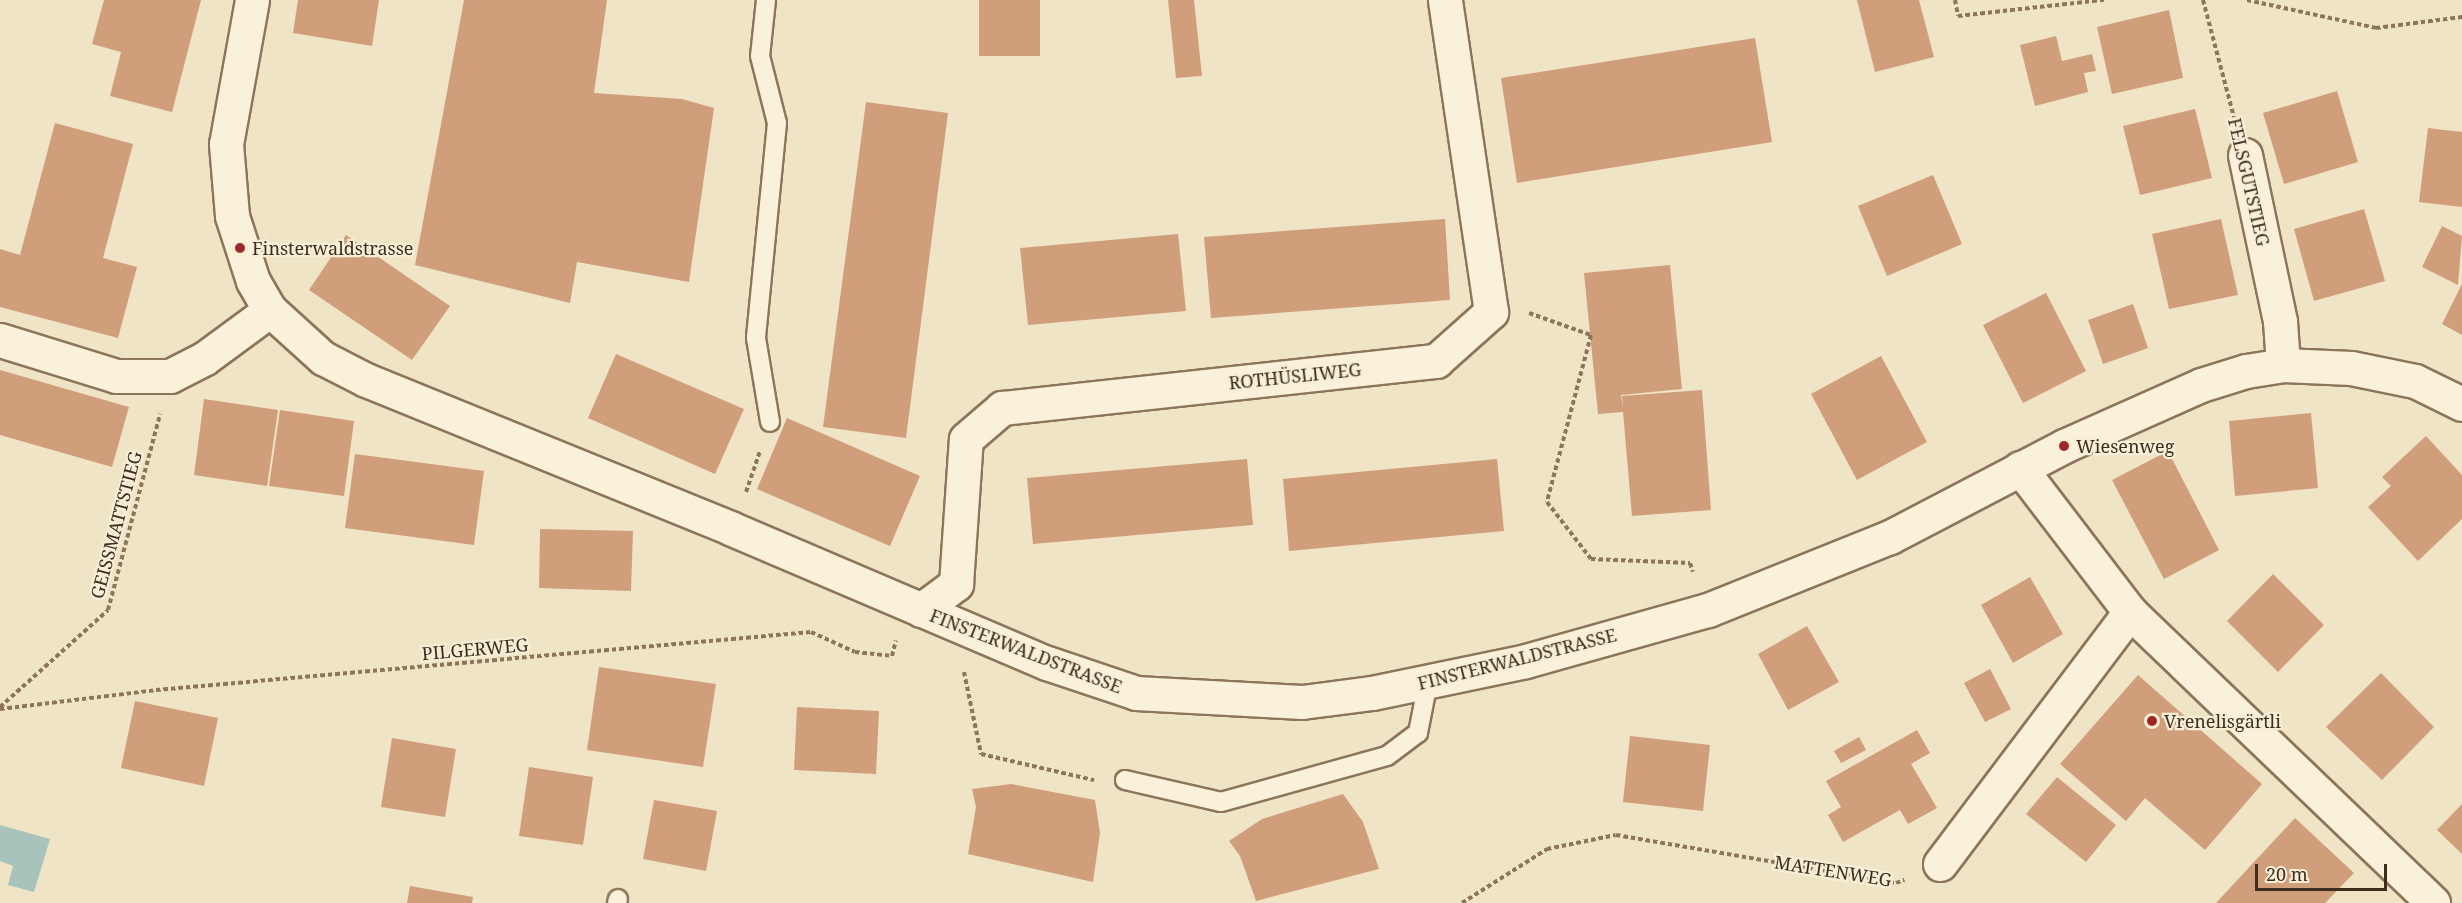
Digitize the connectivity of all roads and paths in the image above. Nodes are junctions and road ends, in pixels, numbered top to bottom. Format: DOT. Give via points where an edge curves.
graph roads {
  1 [pos="252,0"];
  2 [pos="765,0"];
  3 [pos="1445,0"];
  4 [pos="1955,0"];
  5 [pos="2104,0"];
  6 [pos="2203,0"];
  7 [pos="2247,0"];
  8 [pos="2462,17"];
  9 [pos="2245,155"];
  10 [pos="1488,299"];
  11 [pos="270,310"];
  12 [pos="0,340"];
  13 [pos="2283,365"];
  14 [pos="170,376"];
  15 [pos="2462,404"];
  16 [pos="770,422"];
  17 [pos="2020,468"];
  18 [pos="730,528"];
  19 [pos="921,610"];
  20 [pos="1708,610"];
  21 [pos="2130,612"];
  22 [pos="954,624"];
  23 [pos="1428,682"];
  24 [pos="0,708"];
  25 [pos="1125,780"];
  26 [pos="1940,864"];
  27 [pos="1462,903"];
  28 [pos="2433,903"];
  1 -- 11 [label="street, FINSTERWALDSTRASSE" via="225,144 225,180 240,248"];
  2 -- 16 [label="lane" via="760,56 777,123 756,338"];
  3 -- 10 [label="street, ROTHÜSLIWEG"];
  4 -- 5 [label="path" via="1958,16"];
  6 -- 9 [label="path, FELSGUTSTIEG"];
  7 -- 8 [label="path" via="2376,28"];
  9 -- 13 [label="street, FELSGUTSTIEG" via="2280,321"];
  10 -- 19 [label="street, ROTHÜSLIWEG" via="1491,312 1436,361 1002,408 966,439 956,584"];
  10 -- 20 [label="path" via="1591,335 1546,502 1591,559 1690,563"];
  11 -- 14 [label="street" via="205,358"];
  11 -- 18 [label="street, FINSTERWALDSTRASSE" via="323,358 366,380"];
  12 -- 14 [label="street" via="116,376"];
  13 -- 15 [label="street, FINSTERWALDSTRASSE" via="2351,368 2415,381"];
  13 -- 17 [label="street, FINSTERWALDSTRASSE" via="2201,385"];
  14 -- 24 [label="path, GEISSMATTSTIEG" via="108,610"];
  16 -- 18 [label="path"];
  17 -- 20 [label="street, FINSTERWALDSTRASSE" via="1890,537"];
  17 -- 21 [label="street"];
  18 -- 19 [label="street, FINSTERWALDSTRASSE"];
  19 -- 22 [label="street, FINSTERWALDSTRASSE"];
  19 -- 24 [label="path, PILGERWEG" via="898,633 891,656 855,652 811,632 156,690"];
  20 -- 23 [label="street, FINSTERWALDSTRASSE" via="1526,661"];
  21 -- 26 [label="street"];
  21 -- 28 [label="street"];
  22 -- 23 [label="street, FINSTERWALDSTRASSE" via="1136,693 1302,702"];
  22 -- 25 [label="path" via="981,754 1097,780"];
  23 -- 25 [label="lane" via="1418,733 1387,756 1221,802"];
  26 -- 27 [label="path, MATTENWEG" via="1896,883 1616,835 1547,849"];
}
